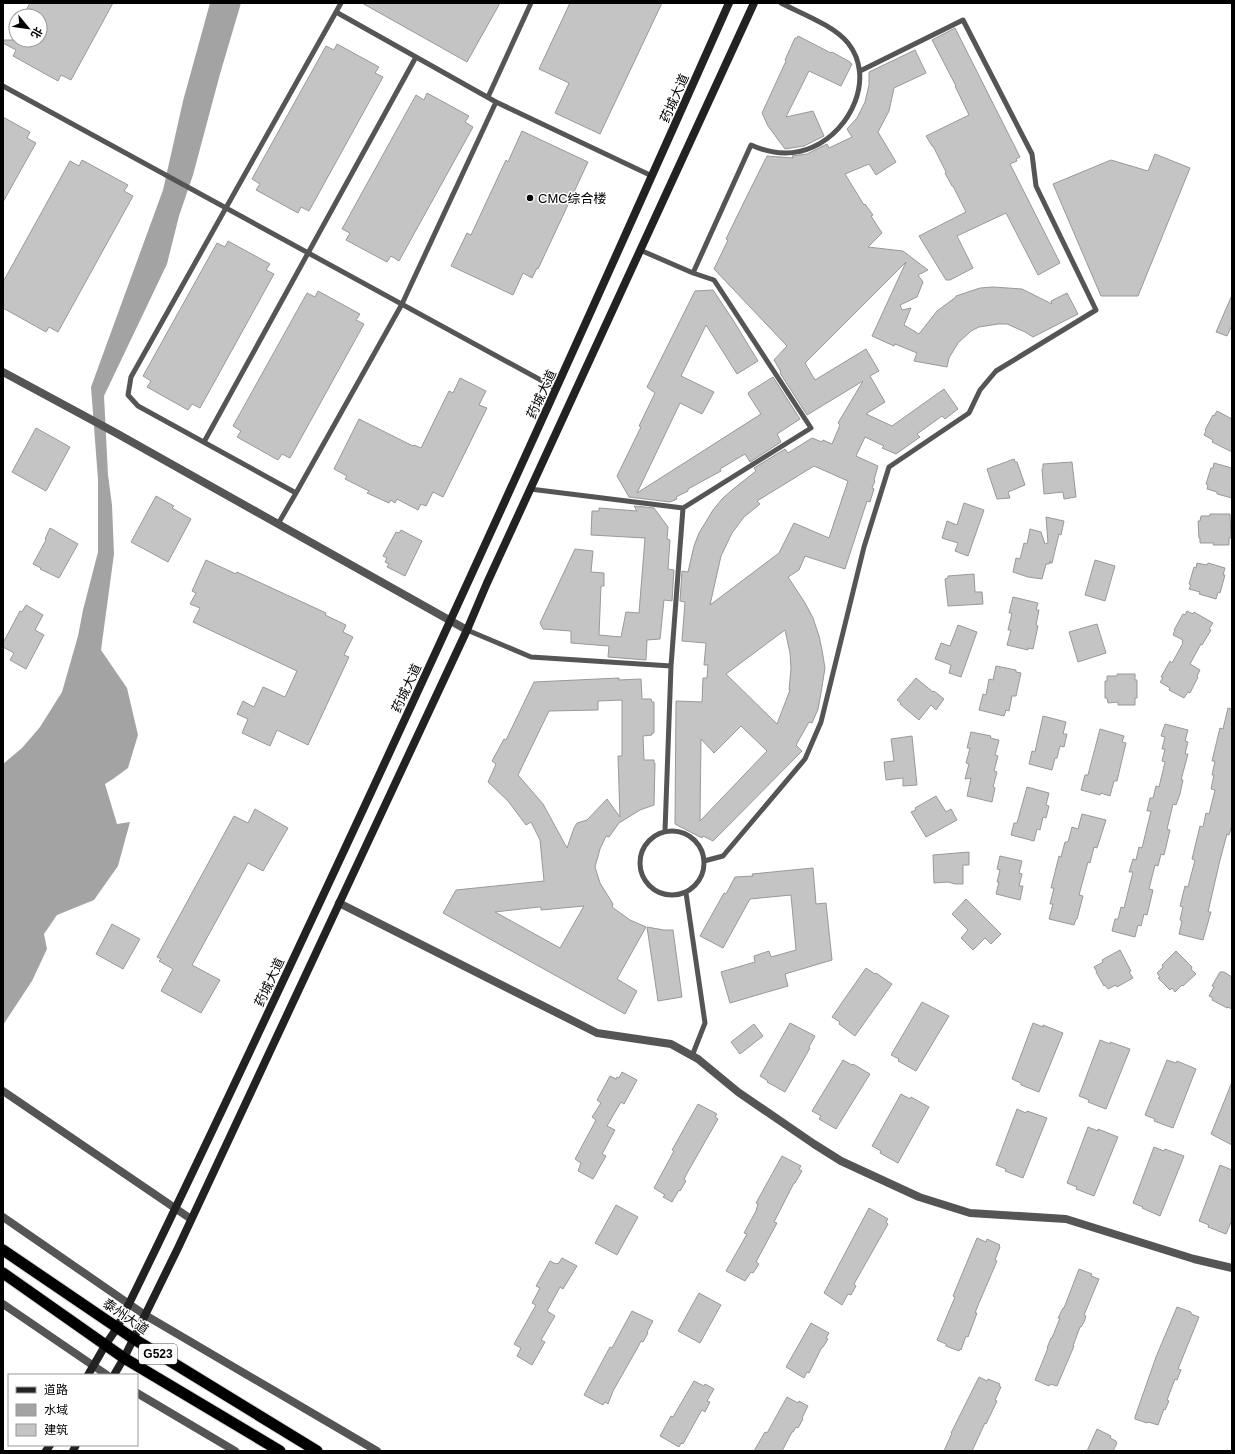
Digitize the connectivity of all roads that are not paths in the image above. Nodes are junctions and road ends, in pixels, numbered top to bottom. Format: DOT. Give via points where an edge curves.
graph roads {
  1 [pos="341,3"];
  2 [pos="531,3"];
  3 [pos="729,3"];
  4 [pos="754,3"];
  5 [pos="781,3"];
  6 [pos="336,12"];
  7 [pos="416,57"];
  8 [pos="860,71"];
  9 [pos="3,86"];
  10 [pos="488,97"];
  11 [pos="496,102"];
  12 [pos="652,176"];
  13 [pos="226,208"];
  14 [pos="640,250"];
  15 [pos="308,253"];
  16 [pos="693,273"];
  17 [pos="402,304"];
  18 [pos="3,372"];
  19 [pos="557,389"];
  20 [pos="204,442"];
  21 [pos="530,489"];
  22 [pos="296,492"];
  23 [pos="683,508"];
  24 [pos="278,524"];
  25 [pos="450,620"];
  26 [pos="467,630"];
  27 [pos="671,666"];
  28 [pos="665,832"];
  29 [pos="704,861"];
  30 [pos="686,893"];
  31 [pos="339,903"];
  32 [pos="692,1056"];
  33 [pos="3,1091"];
  34 [pos="176,1208"];
  35 [pos="3,1217"];
  36 [pos="191,1219"];
  37 [pos="3,1250"];
  38 [pos="1232,1268"];
  39 [pos="3,1273"];
  40 [pos="3,1304"];
  41 [pos="129,1305"];
  42 [pos="145,1315"];
  43 [pos="117,1328"];
  44 [pos="134,1339"];
  45 [pos="106,1344"];
  46 [pos="124,1358"];
  47 [pos="93,1366"];
  48 [pos="89,1374"];
  49 [pos="105,1374"];
  50 [pos="115,1374"];
  51 [pos="138,1394"];
  52 [pos="235,1451"];
  53 [pos="280,1451"];
  54 [pos="317,1451"];
  55 [pos="377,1451"];
  1 -- 6 [label="lane"];
  2 -- 10 [label="lane"];
  3 -- 12 [label="main road, 药城大道"];
  4 -- 14 [label="main road"];
  5 -- 8 [label="lane" via="842,36 855,53"];
  6 -- 7 [label="lane"];
  6 -- 13 [label="lane"];
  7 -- 10 [label="lane"];
  7 -- 15 [label="lane"];
  8 -- 16 [label="lane" via="859,90 847,118 823,142 791,153 769,151 751,145"];
  8 -- 29 [label="lane" via="963,20 1032,154 1036,186 1096,310 996,370 980,390 969,413 889,467 864,547 821,722 805,759 724,856"];
  9 -- 13 [label="lane"];
  10 -- 11 [label="lane"];
  11 -- 12 [label="lane"];
  11 -- 17 [label="lane"];
  12 -- 19 [label="main road, 药城大道"];
  13 -- 15 [label="lane"];
  13 -- 20 [label="lane" via="130,377 128,395 138,406"];
  14 -- 16 [label="lane"];
  14 -- 21 [label="main road"];
  15 -- 17 [label="lane"];
  15 -- 20 [label="lane"];
  16 -- 23 [label="lane" via="714,280 811,428"];
  17 -- 19 [label="lane"];
  17 -- 22 [label="lane"];
  18 -- 24 [label="street"];
  19 -- 25 [label="main road, 药城大道"];
  20 -- 22 [label="lane"];
  21 -- 23 [label="lane"];
  21 -- 26 [label="main road"];
  22 -- 24 [label="lane"];
  23 -- 27 [label="lane"];
  24 -- 25 [label="street"];
  25 -- 26 [label="street"];
  25 -- 34 [label="main road, 药城大道"];
  26 -- 27 [label="lane" via="531,657"];
  26 -- 31 [label="main road"];
  27 -- 28 [label="lane"];
  28 -- 29 [label="lane" via="680,832 694,840"];
  28 -- 30 [label="lane" via="651,838 642,851 639,858 641,874 649,887 663,895"];
  29 -- 30 [label="lane" via="700,879"];
  30 -- 32 [label="lane" via="705,1023"];
  31 -- 32 [label="street" via="598,1033 671,1044"];
  31 -- 36 [label="main road"];
  32 -- 38 [label="street" via="738,1092 841,1161 919,1197 970,1213 1066,1219 1194,1259"];
  33 -- 34 [label="street"];
  34 -- 36 [label="street"];
  34 -- 41 [label="main road, 药城大道"];
  35 -- 41 [label="street"];
  36 -- 42 [label="main road"];
  37 -- 43 [label="highway, 泰州大道 / G523"];
  39 -- 45 [label="highway, G523"];
  40 -- 47 [label="street"];
  41 -- 42 [label="street"];
  41 -- 43 [label="main road, 药城大道"];
  42 -- 44 [label="main road"];
  42 -- 55 [label="street"];
  43 -- 44 [label="highway, 泰州大道 / G523"];
  43 -- 45 [label="main road, 药城大道"];
  44 -- 46 [label="main road"];
  44 -- 54 [label="highway, 泰州大道 / G523"];
  45 -- 46 [label="highway, G523"];
  45 -- 47 [label="main road, 药城大道"];
  46 -- 50 [label="main road"];
  46 -- 53 [label="highway, G523"];
  47 -- 48 [label="main road, 药城大道"];
  47 -- 49 [label="street"];
  51 -- 52 [label="street"];
}
